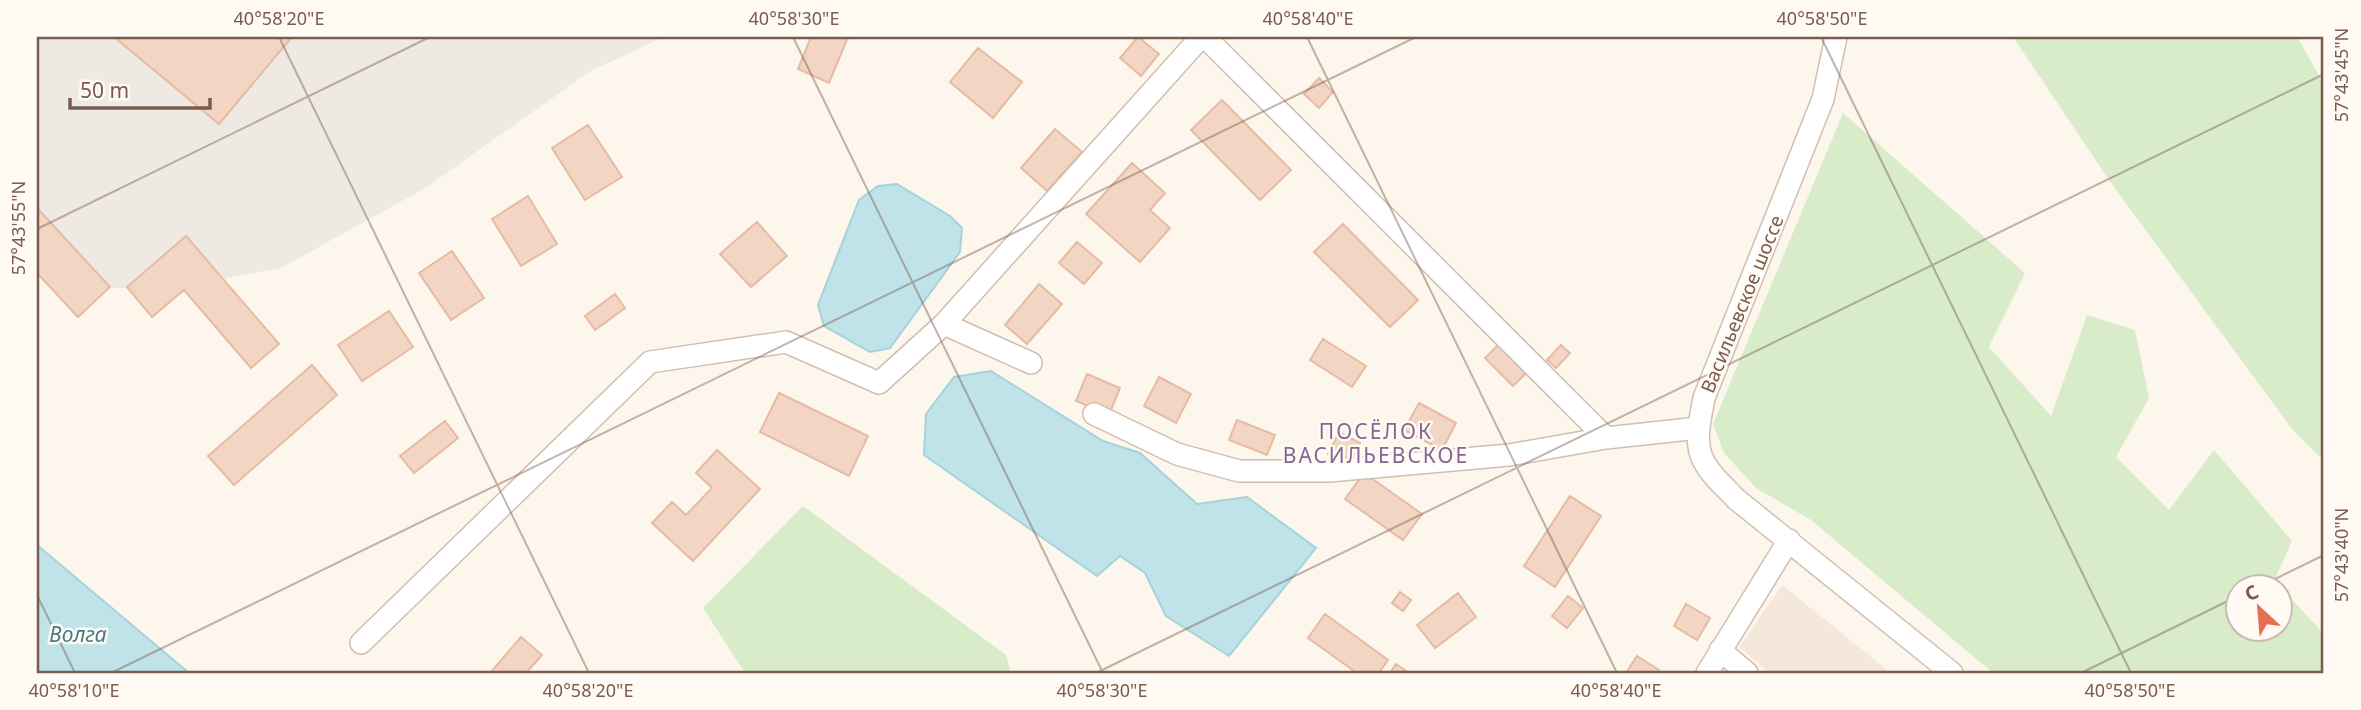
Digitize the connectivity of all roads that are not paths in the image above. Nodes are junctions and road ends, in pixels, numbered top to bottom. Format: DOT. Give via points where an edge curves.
graph roads {
  1 [pos="1203,37"];
  2 [pos="1836,37"];
  3 [pos="944,324"];
  4 [pos="1031,363"];
  5 [pos="1094,414"];
  6 [pos="1699,428"];
  7 [pos="1606,438"];
  8 [pos="1789,540"];
  9 [pos="361,643"];
  10 [pos="1720,650"];
  11 [pos="1707,673"];
  12 [pos="1747,673"];
  13 [pos="1952,673"];
  1 -- 3 [label="street"];
  1 -- 7 [label="street"];
  2 -- 6 [label="street, Васильевское шоссе" via="1823,99 1704,398"];
  3 -- 4 [label="street"];
  3 -- 9 [label="street" via="879,383 786,342 650,362"];
  5 -- 7 [label="street" via="1177,454 1239,471 1329,471 1509,455"];
  6 -- 7 [label="street"];
  6 -- 8 [label="street, Васильевское шоссе" via="1700,454 1716,478"];
  8 -- 10 [label="street"];
  8 -- 13 [label="street, Васильевское шоссе"];
  10 -- 11 [label="street"];
  10 -- 12 [label="street"];
}
